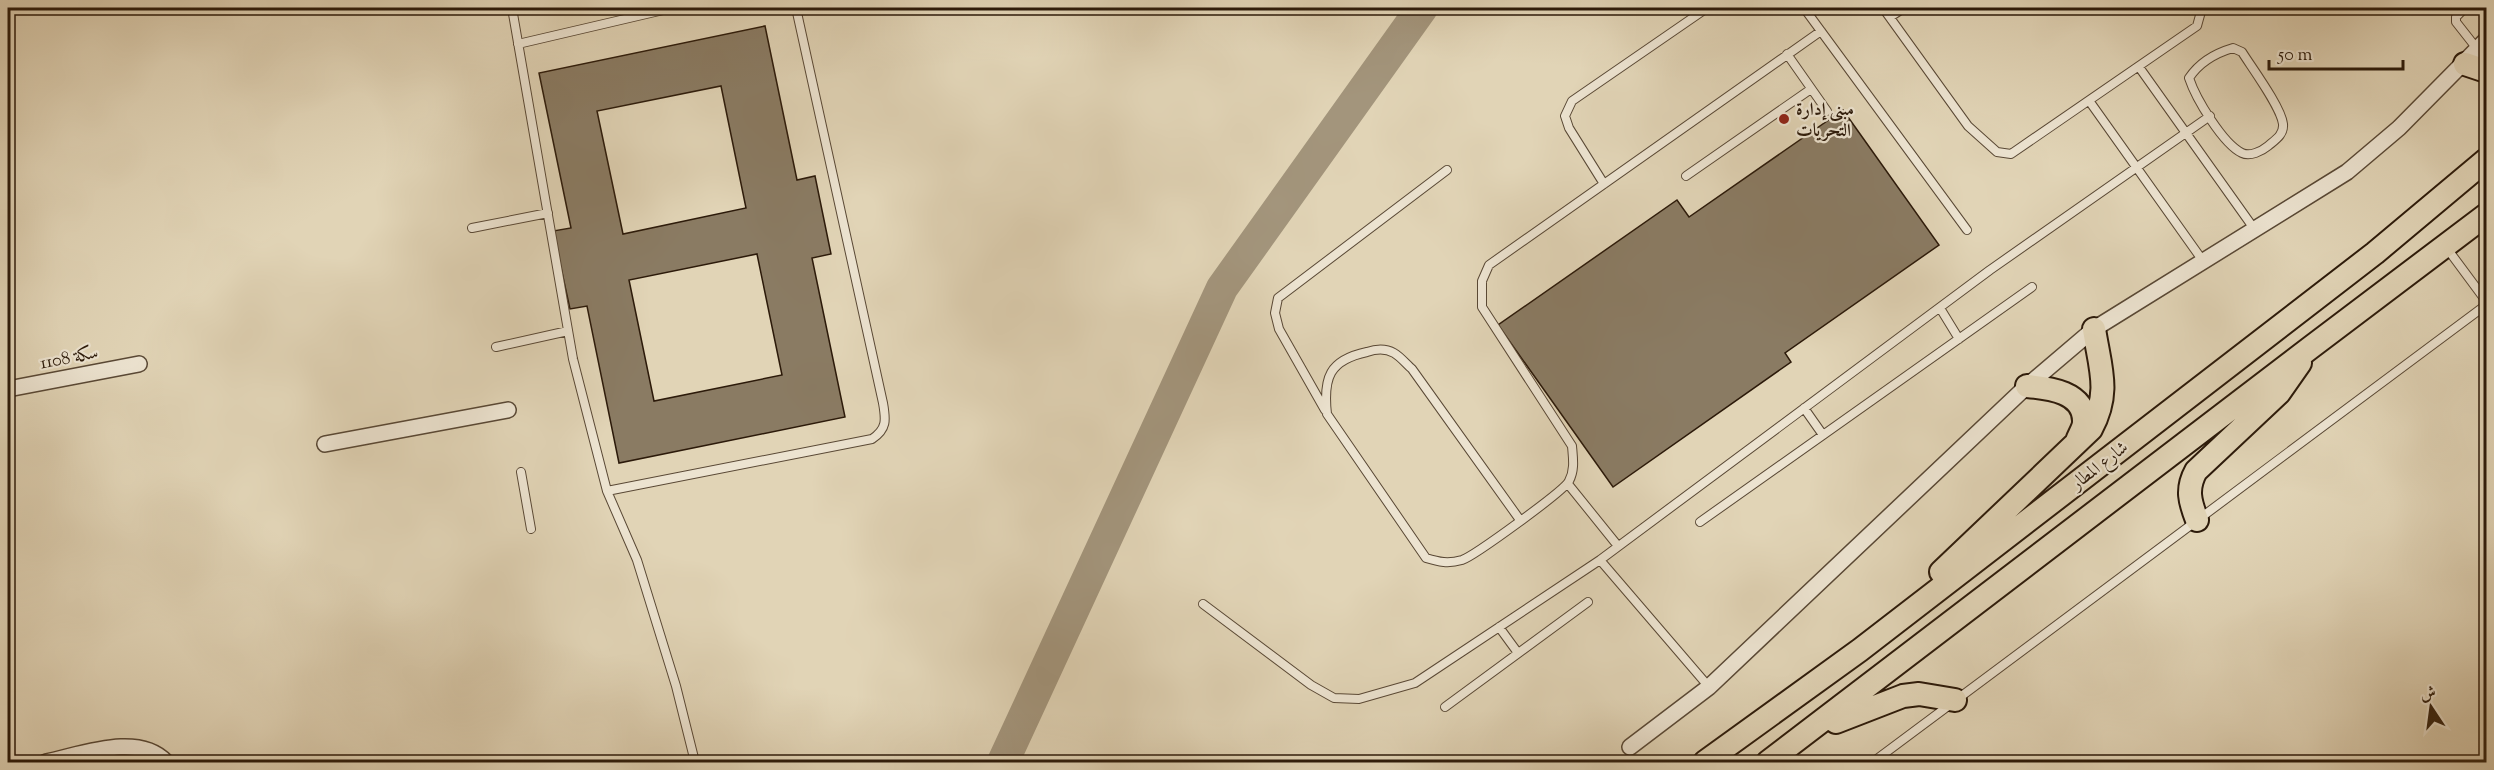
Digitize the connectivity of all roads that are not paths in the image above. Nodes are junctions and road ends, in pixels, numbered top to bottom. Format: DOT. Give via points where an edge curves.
graph roads {
  1 [pos="512,8"];
  2 [pos="672,8"];
  3 [pos="796,8"];
  4 [pos="1707,8"];
  5 [pos="1804,8"];
  6 [pos="1883,8"];
  7 [pos="1904,8"];
  8 [pos="2202,8"];
  9 [pos="2465,8"];
  10 [pos="1890,17"];
  11 [pos="1821,31"];
  12 [pos="518,44"];
  13 [pos="1787,54"];
  14 [pos="2479,56"];
  15 [pos="2139,67"];
  16 [pos="1811,89"];
  17 [pos="2090,102"];
  18 [pos="1827,111"];
  19 [pos="2210,116"];
  20 [pos="2186,133"];
  21 [pos="2487,160"];
  22 [pos="2136,167"];
  23 [pos="1447,170"];
  24 [pos="1686,176"];
  25 [pos="1604,184"];
  26 [pos="548,213"];
  27 [pos="2487,215"];
  28 [pos="472,228"];
  29 [pos="1967,230"];
  30 [pos="2255,230"];
  31 [pos="2445,247"];
  32 [pos="2203,261"];
  33 [pos="2032,287"];
  34 [pos="2487,303"];
  35 [pos="1940,308"];
  36 [pos="2094,329"];
  37 [pos="568,331"];
  38 [pos="1959,339"];
  39 [pos="496,347"];
  40 [pos="2310,348"];
  41 [pos="139,364"];
  42 [pos="2027,386"];
  43 [pos="8,389"];
  44 [pos="1803,408"];
  45 [pos="508,410"];
  46 [pos="1327,414"];
  47 [pos="1823,435"];
  48 [pos="2077,441"];
  49 [pos="325,444"];
  50 [pos="520,471"];
  51 [pos="1568,484"];
  52 [pos="607,491"];
  53 [pos="1520,520"];
  54 [pos="2197,520"];
  55 [pos="1700,522"];
  56 [pos="531,529"];
  57 [pos="1618,546"];
  58 [pos="1600,560"];
  59 [pos="1588,602"];
  60 [pos="1203,604"];
  61 [pos="1499,627"];
  62 [pos="1860,650"];
  63 [pos="1518,653"];
  64 [pos="1708,687"];
  65 [pos="1955,700"];
  66 [pos="1444,706"];
  67 [pos="1807,734"];
  68 [pos="1630,747"];
  69 [pos="46,762"];
  70 [pos="166,762"];
  71 [pos="695,762"];
  72 [pos="1705,762"];
  73 [pos="1768,762"];
  74 [pos="1874,762"];
  1 -- 12 [label="lane"];
  2 -- 12 [label="lane"];
  3 -- 52 [label="lane" via="883,403 883,432 872,439"];
  4 -- 25 [label="lane" via="1572,101 1565,116 1569,128"];
  5 -- 11 [label="lane"];
  6 -- 10 [label="lane"];
  7 -- 10 [label="lane"];
  8 -- 15 [label="lane" via="2197,26"];
  9 -- 14 [label="lane" via="2456,22"];
  10 -- 17 [label="lane" via="1968,126 1997,152 2011,154"];
  11 -- 13 [label="lane"];
  11 -- 29 [label="lane"];
  12 -- 26 [label="lane"];
  13 -- 16 [label="lane"];
  13 -- 25 [label="lane"];
  14 -- 30 [label="street" via="2347,172"];
  15 -- 17 [label="lane"];
  15 -- 20 [label="lane"];
  16 -- 18 [label="lane"];
  16 -- 24 [label="lane"];
  17 -- 22 [label="lane"];
  19 -- 19 [label="lane" via="2229,143 2244,154 2264,149 2281,135 2283,125 2242,52 2233,48 2214,55 2189,78"];
  19 -- 20 [label="lane"];
  20 -- 22 [label="lane"];
  20 -- 30 [label="lane"];
  21 -- 62 [label="main road, شارع المطار" via="2366,260"];
  22 -- 32 [label="lane"];
  22 -- 35 [label="lane"];
  23 -- 46 [label="lane" via="1278,298 1275,313 1279,329"];
  25 -- 51 [label="lane" via="1489,265 1482,281 1482,308 1572,446 1574,464"];
  26 -- 28 [label="lane"];
  26 -- 37 [label="lane"];
  27 -- 31 [label="main road, شارع المطار"];
  30 -- 32 [label="street"];
  31 -- 34 [label="lane"];
  31 -- 40 [label="main road, شارع المطار"];
  32 -- 36 [label="street"];
  33 -- 38 [label="lane"];
  34 -- 54 [label="lane"];
  35 -- 38 [label="lane"];
  35 -- 44 [label="lane"];
  36 -- 42 [label="street"];
  36 -- 48 [label="main road" via="2104,397 2091,429"];
  37 -- 39 [label="lane"];
  37 -- 52 [label="lane"];
  38 -- 47 [label="lane"];
  40 -- 54 [label="main road" via="2279,393 2196,471 2189,491"];
  40 -- 67 [label="main road, شارع المطار"];
  41 -- 43 [label="street, سكة 1108"];
  42 -- 48 [label="main road" via="2060,390 2073,399 2084,422"];
  42 -- 64 [label="street"];
  44 -- 47 [label="lane"];
  44 -- 57 [label="lane"];
  45 -- 49 [label="street"];
  46 -- 53 [label="lane" via="1426,558 1446,564 1464,559"];
  46 -- 53 [label="lane" via="1325,393 1329,374 1346,356 1379,349 1394,353 1412,369"];
  47 -- 55 [label="lane"];
  48 -- 62 [label="main road"];
  50 -- 56 [label="lane"];
  51 -- 53 [label="lane"];
  51 -- 57 [label="lane"];
  52 -- 71 [label="lane" via="637,560"];
  54 -- 65 [label="lane"];
  57 -- 58 [label="lane"];
  58 -- 61 [label="lane"];
  58 -- 64 [label="lane"];
  59 -- 63 [label="lane"];
  60 -- 61 [label="lane" via="1334,698 1359,699 1415,683"];
  61 -- 63 [label="lane"];
  62 -- 72 [label="main road, شارع المطار"];
  63 -- 66 [label="lane"];
  64 -- 68 [label="street"];
  65 -- 67 [label="main road" via="1919,694 1903,696"];
  65 -- 74 [label="lane"];
  67 -- 73 [label="main road, شارع المطار"];
  69 -- 70 [label="street" via="118,747 143,748"];
}
